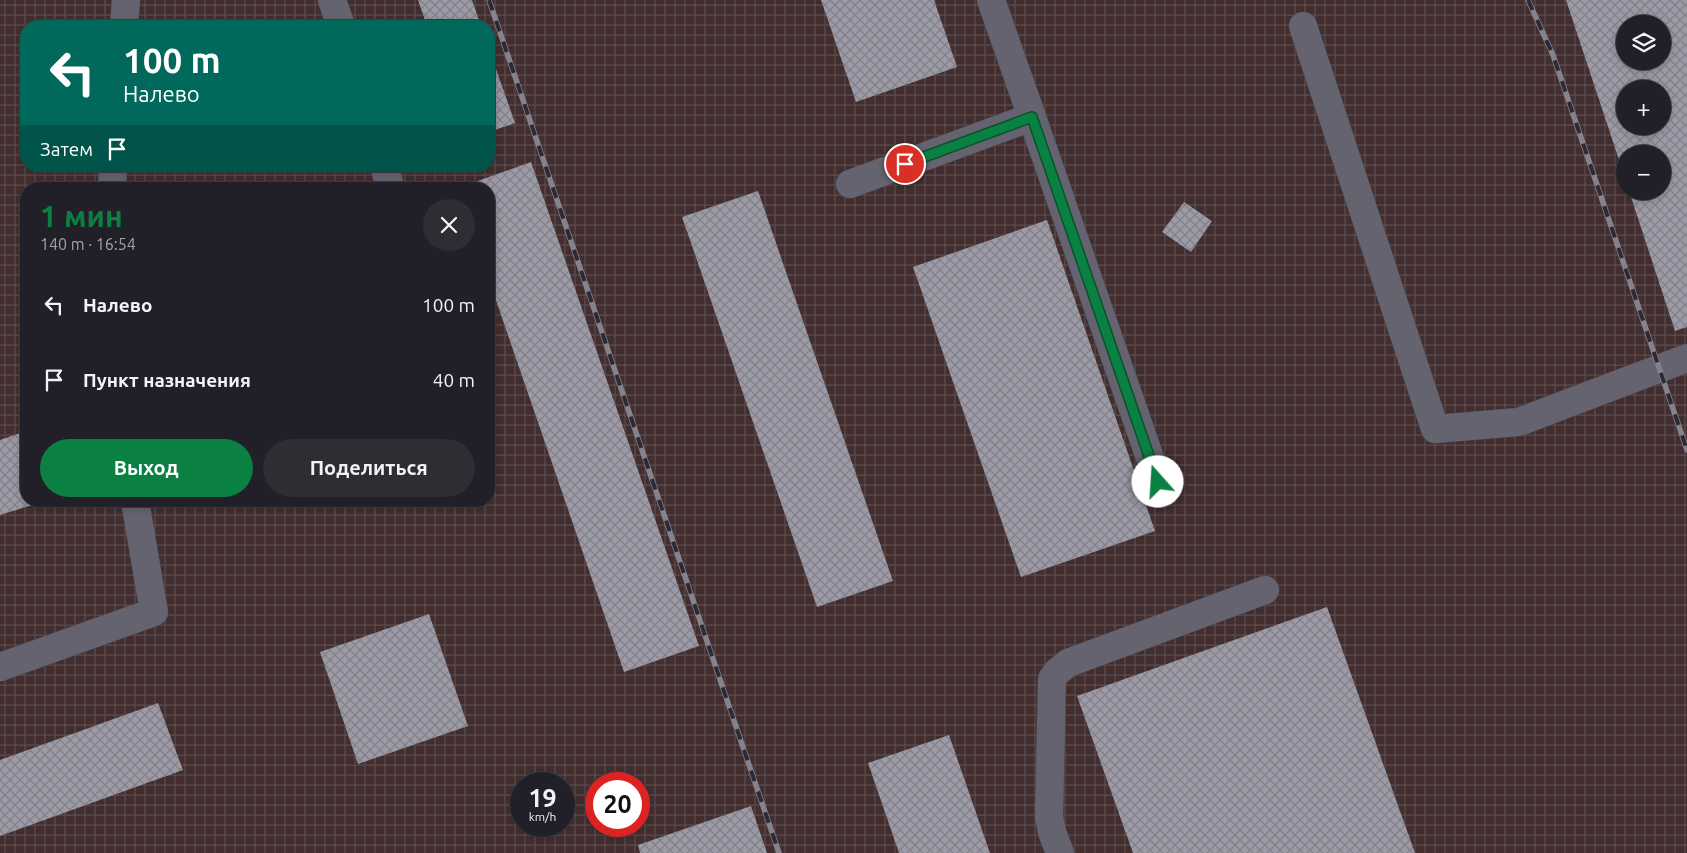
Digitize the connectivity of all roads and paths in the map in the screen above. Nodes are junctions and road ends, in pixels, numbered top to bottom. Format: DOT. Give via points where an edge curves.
graph roads {
  1 [pos="126,0"];
  2 [pos="332,0"];
  3 [pos="991,0"];
  4 [pos="124,20"];
  5 [pos="338,20"];
  6 [pos="1303,26"];
  7 [pos="1032,117"];
  8 [pos="850,184"];
  9 [pos="1687,358"];
  10 [pos="1158,482"];
  11 [pos="136,507"];
  12 [pos="1265,590"];
  13 [pos="0,667"];
  14 [pos="1060,853"];
  1 -- 4 [label="street"];
  2 -- 5 [label="street"];
  3 -- 7 [label="street"];
  6 -- 9 [label="street" via="1436,429 1519,422"];
  7 -- 8 [label="street"];
  7 -- 10 [label="street"];
  11 -- 13 [label="street" via="154,612"];
  12 -- 14 [label="street" via="1068,664 1057,672 1052,679 1049,817"];
}
